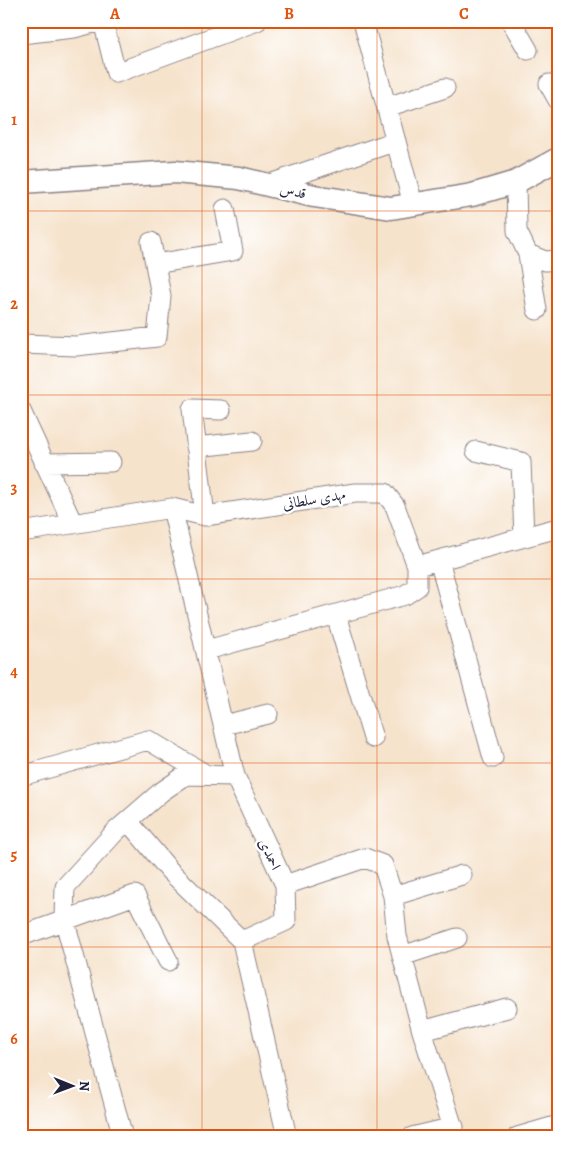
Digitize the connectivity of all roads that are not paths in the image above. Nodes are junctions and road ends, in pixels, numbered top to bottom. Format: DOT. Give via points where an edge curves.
graph roads {
  1 [pos="102,21"];
  2 [pos="257,21"];
  3 [pos="363,21"];
  4 [pos="516,23"];
  5 [pos="21,34"];
  6 [pos="528,50"];
  7 [pos="445,88"];
  8 [pos="387,107"];
  9 [pos="396,141"];
  10 [pos="558,159"];
  11 [pos="21,182"];
  12 [pos="516,182"];
  13 [pos="267,185"];
  14 [pos="413,204"];
  15 [pos="225,209"];
  16 [pos="151,242"];
  17 [pos="528,254"];
  18 [pos="558,260"];
  19 [pos="155,264"];
  20 [pos="537,310"];
  21 [pos="21,344"];
  22 [pos="220,410"];
  23 [pos="21,411"];
  24 [pos="252,440"];
  25 [pos="196,448"];
  26 [pos="476,451"];
  27 [pos="44,462"];
  28 [pos="111,462"];
  29 [pos="172,508"];
  30 [pos="205,516"];
  31 [pos="73,524"];
  32 [pos="558,528"];
  33 [pos="21,532"];
  34 [pos="524,537"];
  35 [pos="439,560"];
  36 [pos="417,566"];
  37 [pos="336,615"];
  38 [pos="207,650"];
  39 [pos="268,714"];
  40 [pos="224,725"];
  41 [pos="373,738"];
  42 [pos="493,758"];
  43 [pos="205,774"];
  44 [pos="21,776"];
  45 [pos="235,776"];
  46 [pos="128,821"];
  47 [pos="462,875"];
  48 [pos="284,885"];
  49 [pos="393,896"];
  50 [pos="64,918"];
  51 [pos="21,936"];
  52 [pos="457,938"];
  53 [pos="242,941"];
  54 [pos="402,956"];
  55 [pos="168,961"];
  56 [pos="506,1008"];
  57 [pos="422,1030"];
  58 [pos="558,1125"];
  59 [pos="455,1132"];
  60 [pos="124,1137"];
  61 [pos="287,1137"];
  62 [pos="412,1137"];
  63 [pos="517,1137"];
  1 -- 2 [label="street" via="116,72"];
  1 -- 5 [label="street"];
  3 -- 8 [label="street"];
  4 -- 6 [label="street"];
  7 -- 8 [label="street"];
  8 -- 9 [label="street"];
  9 -- 13 [label="street"];
  9 -- 14 [label="street"];
  10 -- 12 [label="street, قدس"];
  11 -- 13 [label="street, قدس" via="175,172 238,178"];
  12 -- 14 [label="street, قدس" via="472,195"];
  12 -- 17 [label="street" via="517,231"];
  13 -- 14 [label="street, قدس" via="391,208"];
  15 -- 19 [label="street" via="233,252"];
  16 -- 19 [label="street"];
  17 -- 18 [label="street" via="545,261"];
  17 -- 20 [label="street"];
  19 -- 21 [label="street" via="161,296 156,337 76,346"];
  22 -- 25 [label="street" via="192,409"];
  23 -- 27 [label="street"];
  24 -- 25 [label="street"];
  25 -- 30 [label="street"];
  26 -- 34 [label="street" via="521,462"];
  27 -- 28 [label="street"];
  27 -- 31 [label="street"];
  29 -- 30 [label="street, مهدی سلطانی"];
  29 -- 31 [label="street, مهدی سلطانی"];
  29 -- 38 [label="street, احمدی"];
  30 -- 36 [label="street, مهدی سلطانی" via="355,493 385,493 395,506"];
  31 -- 33 [label="street, مهدی سلطانی"];
  32 -- 34 [label="street"];
  34 -- 35 [label="street"];
  35 -- 36 [label="street"];
  35 -- 42 [label="street"];
  36 -- 37 [label="street" via="417,587 405,595"];
  37 -- 38 [label="street"];
  37 -- 41 [label="street"];
  38 -- 40 [label="street, احمدی"];
  39 -- 40 [label="street"];
  40 -- 45 [label="street, احمدی"];
  43 -- 44 [label="street" via="148,740"];
  43 -- 45 [label="street"];
  43 -- 46 [label="street" via="186,776 161,792"];
  45 -- 48 [label="street, احمدی"];
  46 -- 50 [label="street" via="65,887"];
  46 -- 53 [label="street" via="170,871"];
  47 -- 49 [label="street"];
  48 -- 49 [label="street, احمدی" via="365,858 384,865"];
  48 -- 53 [label="street" via="286,921"];
  49 -- 54 [label="street, احمدی"];
  50 -- 51 [label="street"];
  50 -- 55 [label="street" via="135,895"];
  50 -- 60 [label="street"];
  52 -- 54 [label="street"];
  53 -- 61 [label="street"];
  54 -- 57 [label="street, احمدی"];
  56 -- 57 [label="street"];
  57 -- 59 [label="street, احمدی"];
  58 -- 63 [label="street"];
  59 -- 62 [label="street"];
}
